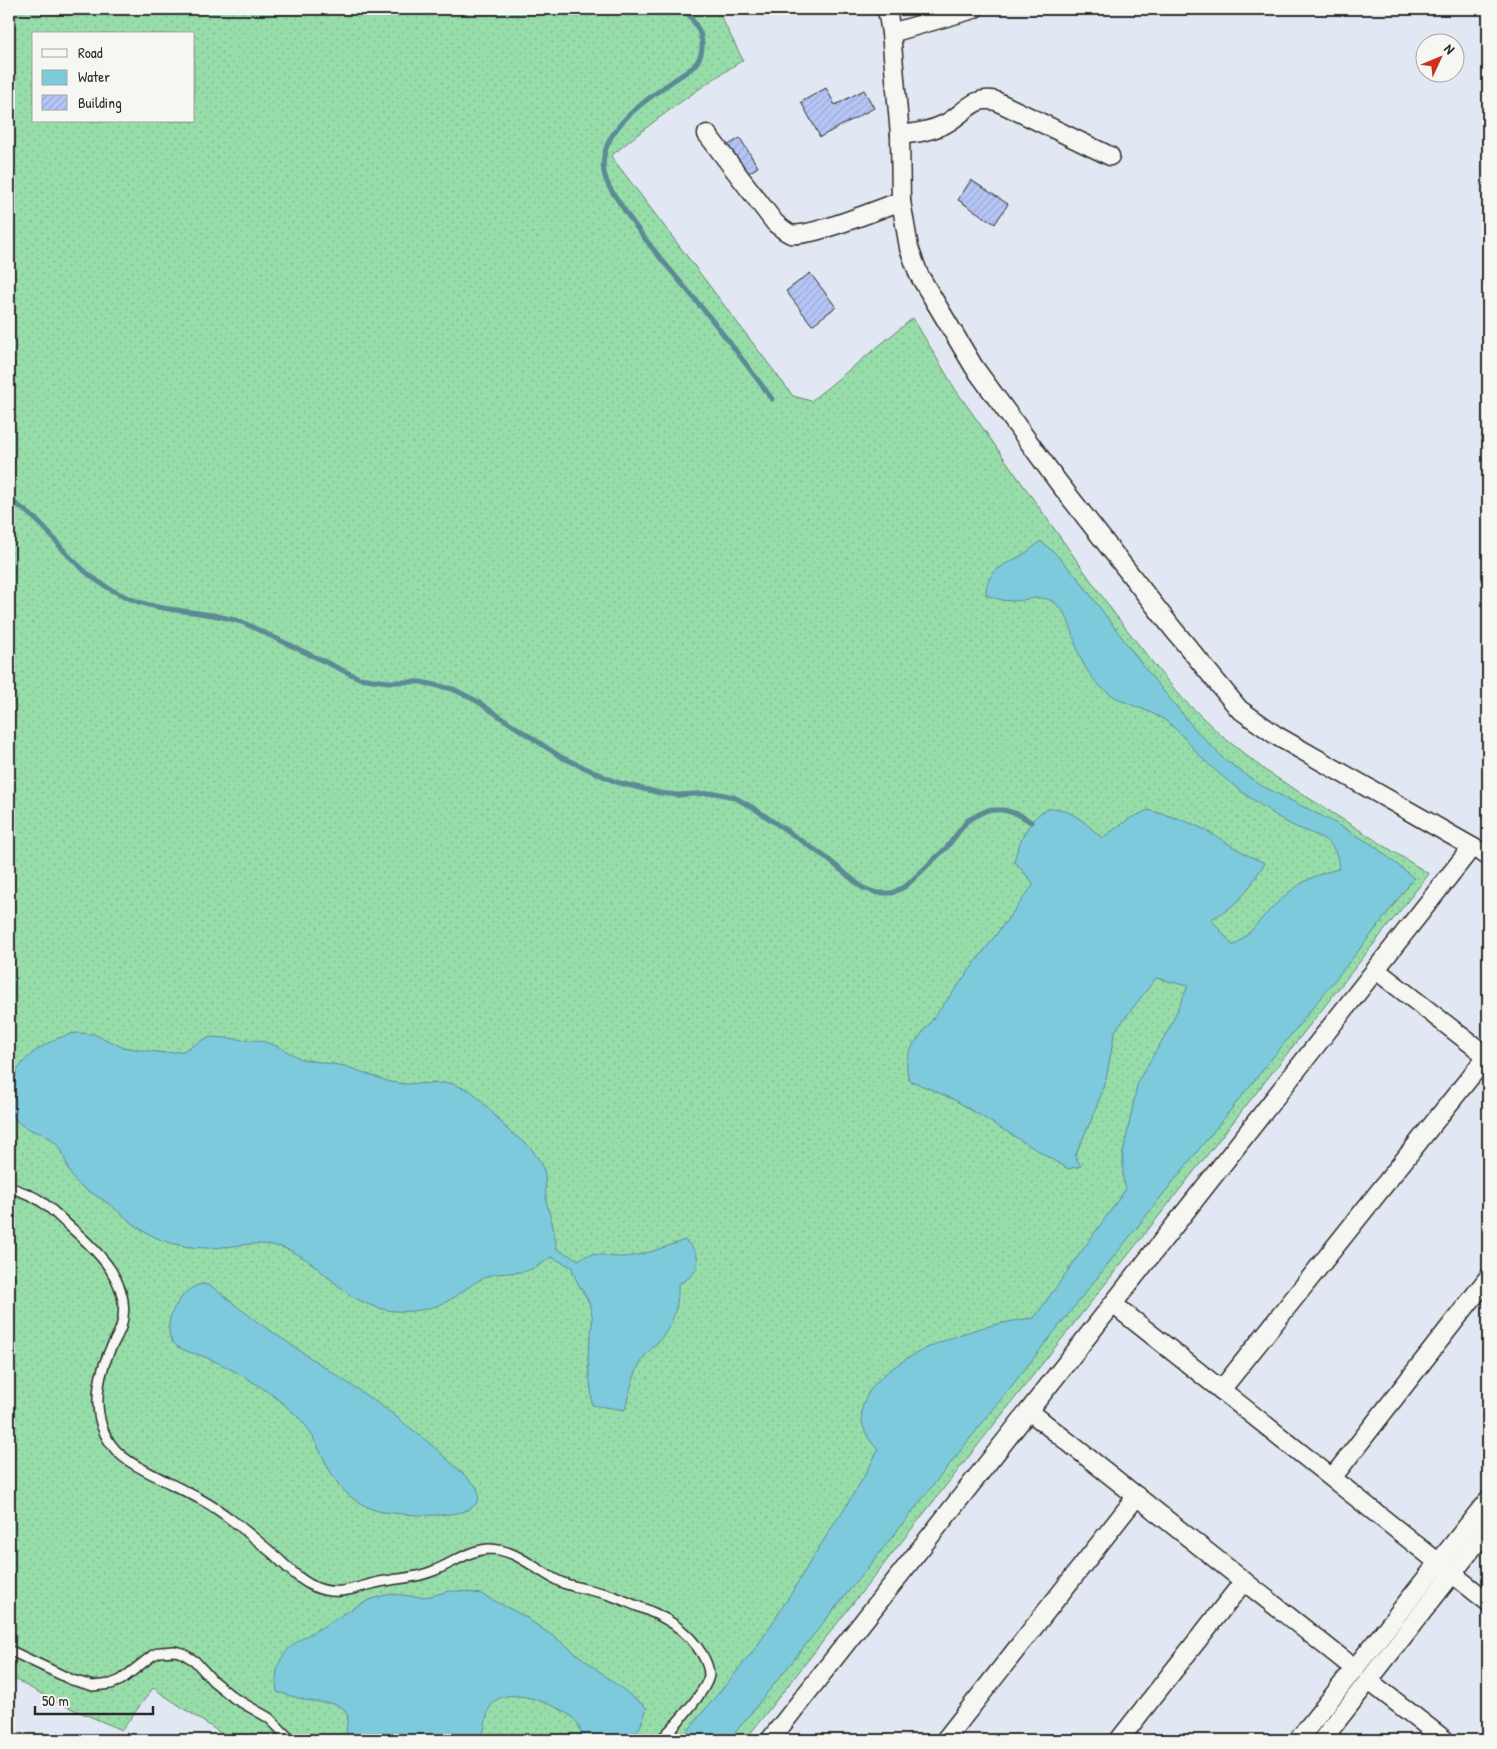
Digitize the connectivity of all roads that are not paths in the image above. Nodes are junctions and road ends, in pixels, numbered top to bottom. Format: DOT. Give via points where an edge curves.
graph roads {
  1 [pos="887,9"];
  2 [pos="974,9"];
  3 [pos="891,33"];
  4 [pos="707,134"];
  5 [pos="900,135"];
  6 [pos="1110,156"];
  7 [pos="900,201"];
  8 [pos="1472,847"];
  9 [pos="1488,856"];
  10 [pos="1376,970"];
  11 [pos="1488,1056"];
  12 [pos="9,1187"];
  13 [pos="1488,1278"];
  14 [pos="1113,1304"];
  15 [pos="1221,1390"];
  16 [pos="1029,1411"];
  17 [pos="1332,1478"];
  18 [pos="1136,1496"];
  19 [pos="1488,1500"];
  20 [pos="1488,1528"];
  21 [pos="1439,1563"];
  22 [pos="1453,1574"];
  23 [pos="1244,1581"];
  24 [pos="1488,1602"];
  25 [pos="9,1650"];
  26 [pos="1355,1669"];
  27 [pos="1369,1680"];
  28 [pos="290,1740"];
  29 [pos="660,1740"];
  30 [pos="770,1740"];
  31 [pos="945,1740"];
  32 [pos="1120,1740"];
  33 [pos="1298,1740"];
  34 [pos="1322,1740"];
  35 [pos="1445,1740"];
  1 -- 3 [label="street"];
  2 -- 3 [label="street"];
  3 -- 5 [label="street"];
  4 -- 7 [label="street" via="775,223 789,234 800,235 834,225"];
  5 -- 6 [label="street" via="946,124 979,100 987,99"];
  5 -- 7 [label="street"];
  7 -- 8 [label="street" via="908,248 919,275 974,367 1058,482 1239,709 1277,736"];
  8 -- 9 [label="street"];
  8 -- 10 [label="street"];
  10 -- 11 [label="street"];
  10 -- 14 [label="street"];
  11 -- 15 [label="street"];
  12 -- 29 [label="lane" via="40,1201 84,1238 105,1261 118,1284 123,1316 101,1375 98,1404 106,1436 119,1454 134,1466 211,1505 309,1584 326,1591 345,1592 423,1575 471,1553 498,1550 519,1557 562,1583 606,1594 661,1616 693,1641 709,1672 696,1698"];
  13 -- 17 [label="street"];
  14 -- 15 [label="street"];
  14 -- 16 [label="street"];
  15 -- 17 [label="street"];
  16 -- 18 [label="street"];
  16 -- 30 [label="street"];
  17 -- 21 [label="street"];
  18 -- 23 [label="street"];
  18 -- 31 [label="street"];
  19 -- 21 [label="street"];
  20 -- 22 [label="street"];
  21 -- 22 [label="street"];
  21 -- 26 [label="street"];
  22 -- 24 [label="street"];
  22 -- 27 [label="street"];
  23 -- 26 [label="street"];
  23 -- 32 [label="street"];
  25 -- 28 [label="lane" via="72,1680 93,1686 121,1680 160,1652 182,1653 234,1698 269,1718"];
  26 -- 33 [label="street"];
  27 -- 34 [label="street"];
  27 -- 35 [label="street"];
}
